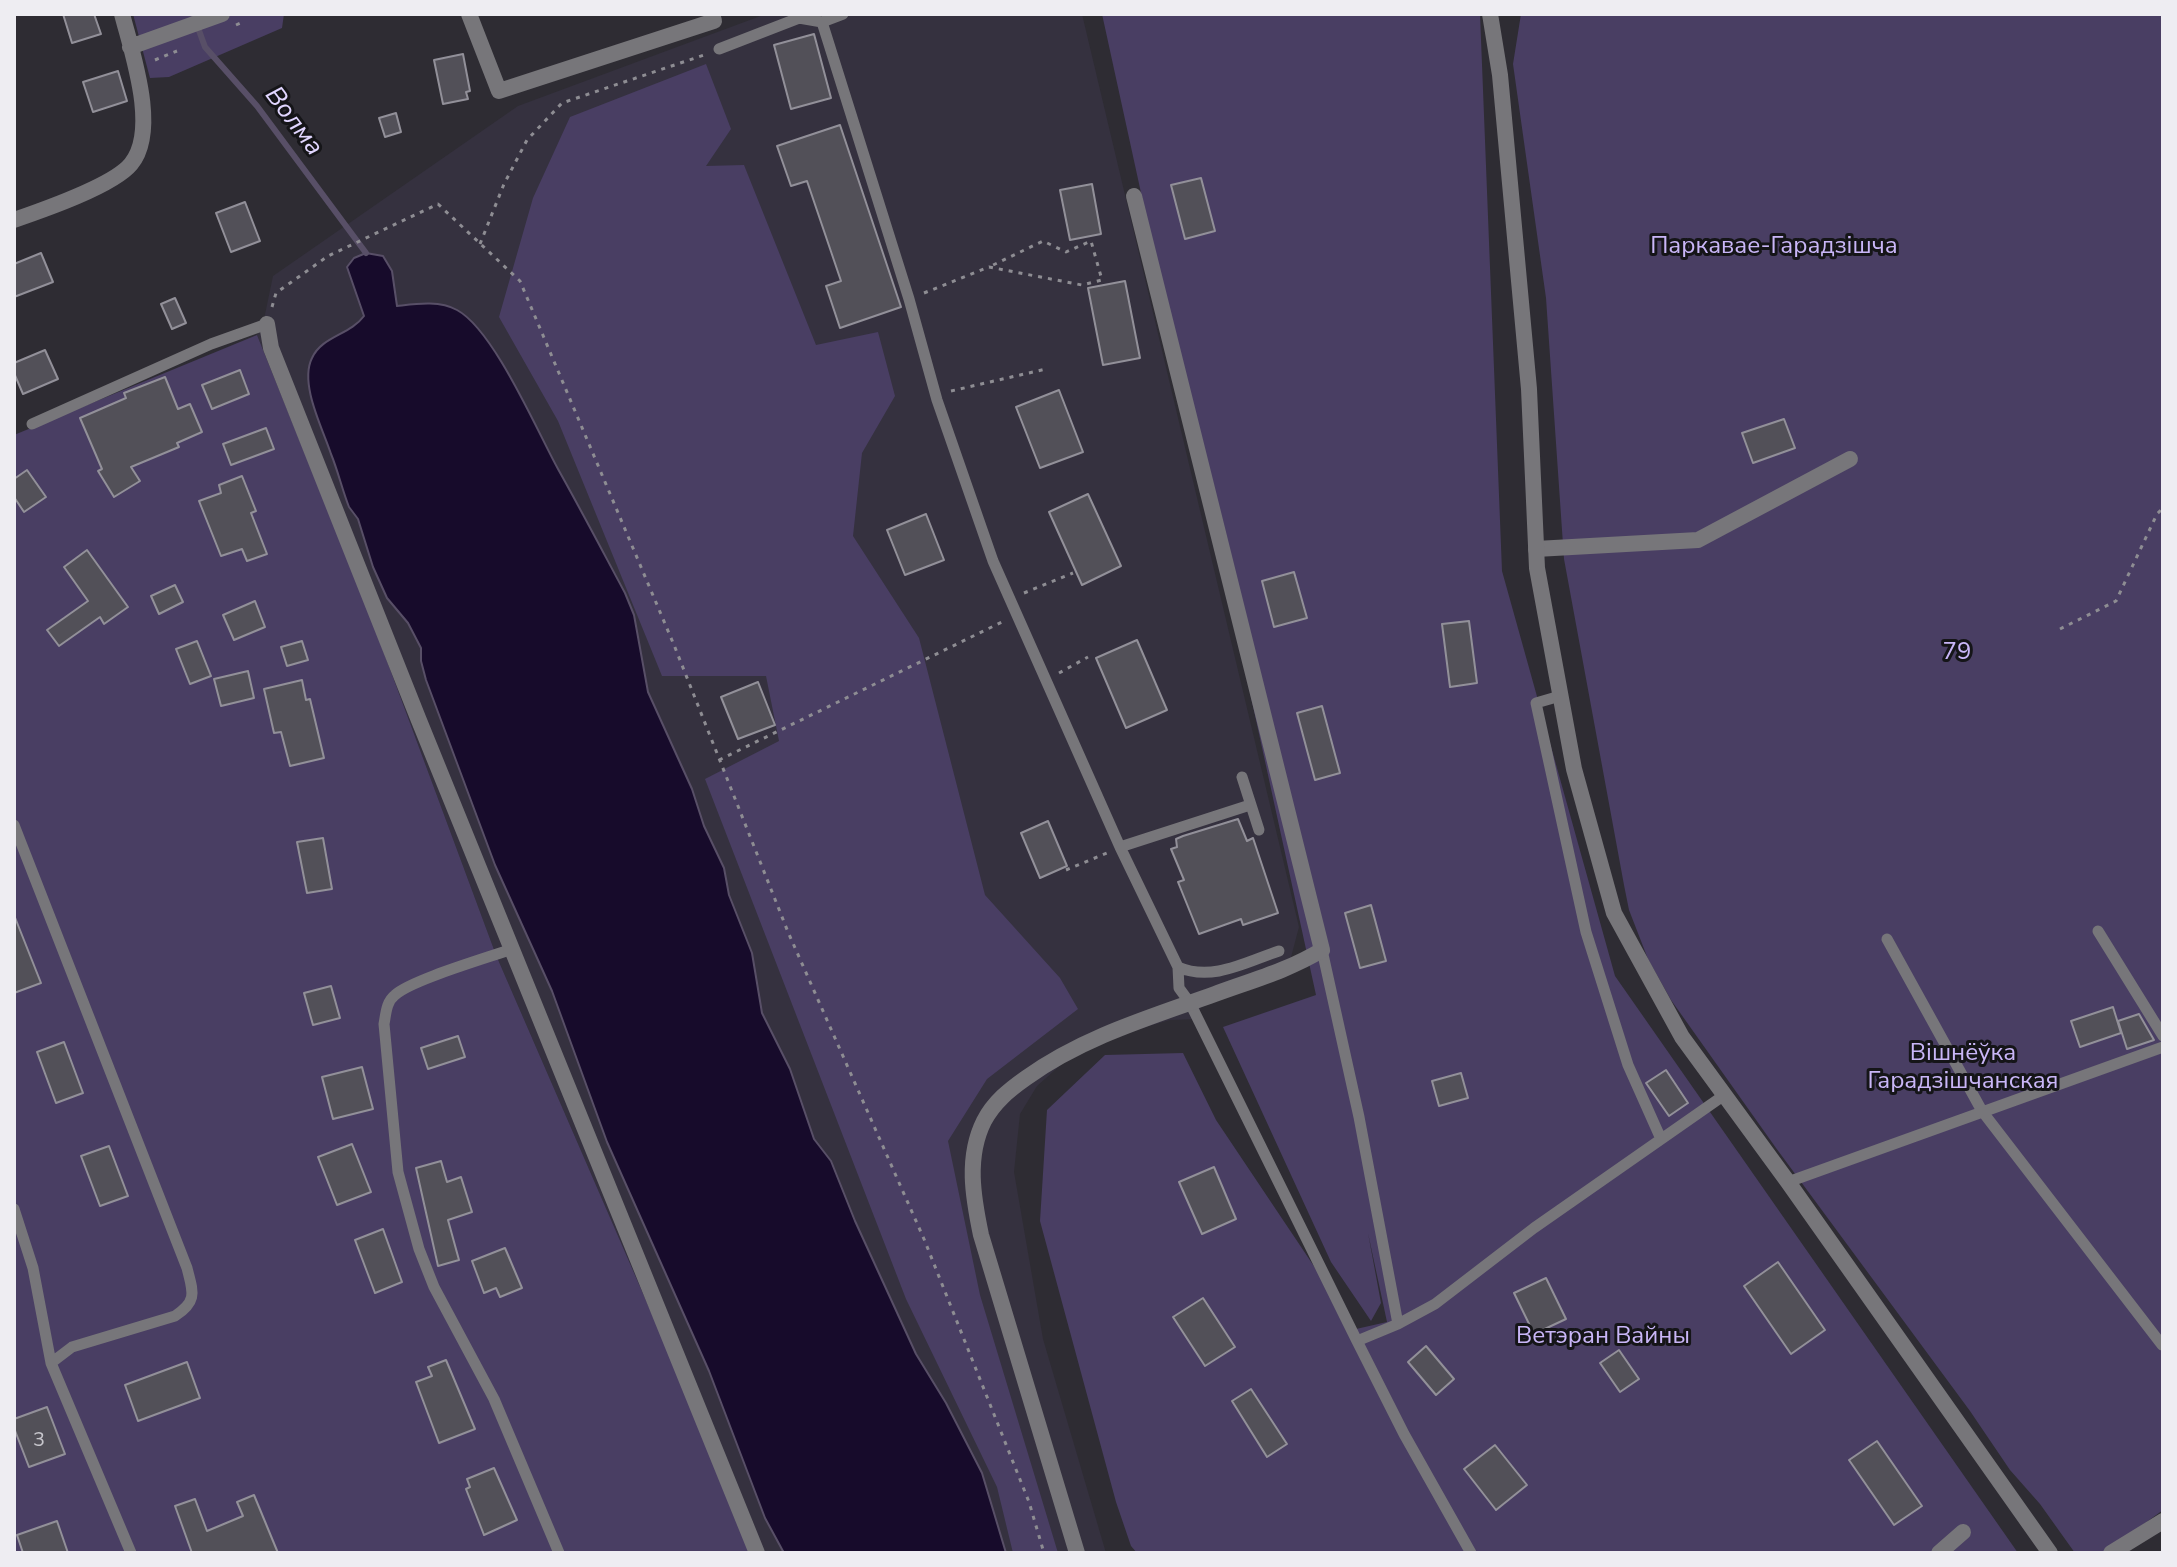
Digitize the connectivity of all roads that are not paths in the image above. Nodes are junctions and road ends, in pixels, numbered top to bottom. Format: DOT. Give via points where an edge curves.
graph roads {
  1 [pos="122,14"];
  2 [pos="222,14"];
  3 [pos="469,14"];
  4 [pos="843,14"];
  5 [pos="1490,14"];
  6 [pos="713,17"];
  7 [pos="822,22"];
  8 [pos="130,47"];
  9 [pos="719,49"];
  10 [pos="1134,196"];
  11 [pos="14,220"];
  12 [pos="267,324"];
  13 [pos="32,424"];
  14 [pos="1850,459"];
  15 [pos="1536,549"];
  16 [pos="1560,696"];
  17 [pos="1242,777"];
  18 [pos="1250,805"];
  19 [pos="14,825"];
  20 [pos="1259,830"];
  21 [pos="1120,847"];
  22 [pos="2098,931"];
  23 [pos="1887,939"];
  24 [pos="512,949"];
  25 [pos="1322,950"];
  26 [pos="1279,951"];
  27 [pos="1178,967"];
  28 [pos="1190,1003"];
  29 [pos="2163,1036"];
  30 [pos="2163,1047"];
  31 [pos="1723,1096"];
  32 [pos="1982,1111"];
  33 [pos="1661,1139"];
  34 [pos="1788,1182"];
  35 [pos="14,1209"];
  36 [pos="1398,1324"];
  37 [pos="1357,1341"];
  38 [pos="2162,1345"];
  39 [pos="51,1363"];
  40 [pos="2163,1521"];
  41 [pos="1963,1532"];
  42 [pos="131,1553"];
  43 [pos="559,1553"];
  44 [pos="757,1553"];
  45 [pos="1077,1553"];
  46 [pos="1471,1553"];
  47 [pos="1939,1553"];
  48 [pos="2050,1553"];
  49 [pos="2111,1553"];
  1 -- 8 [label="street"];
  2 -- 8 [label="street"];
  3 -- 6 [label="street" via="499,91"];
  4 -- 7 [label="lane"];
  5 -- 15 [label="street" via="1529,389"];
  7 -- 9 [label="lane" via="799,18"];
  7 -- 21 [label="lane" via="993,561"];
  8 -- 11 [label="street" via="144,117 142,141 130,166 88,190"];
  10 -- 25 [label="street"];
  12 -- 13 [label="lane"];
  12 -- 24 [label="street" via="271,348"];
  14 -- 15 [label="street" via="1698,540"];
  15 -- 16 [label="street"];
  16 -- 31 [label="street" via="1574,769 1614,913 1682,1037"];
  16 -- 33 [label="lane" via="1536,703 1586,932 1628,1065"];
  17 -- 18 [label="lane"];
  18 -- 20 [label="lane"];
  18 -- 21 [label="lane"];
  19 -- 39 [label="lane" via="194,1293 189,1307 175,1316 72,1347"];
  21 -- 27 [label="lane"];
  22 -- 29 [label="lane"];
  23 -- 32 [label="lane"];
  24 -- 43 [label="lane" via="394,995 384,1024 398,1172 419,1249 494,1399"];
  24 -- 44 [label="street"];
  25 -- 28 [label="street" via="1294,967"];
  25 -- 36 [label="lane"];
  26 -- 27 [label="lane" via="1217,972 1197,974"];
  27 -- 28 [label="lane" via="1179,988"];
  28 -- 37 [label="lane"];
  28 -- 45 [label="street" via="1115,1030 1044,1065 999,1100 976,1142 972,1184 981,1235"];
  30 -- 32 [label="lane"];
  31 -- 33 [label="lane"];
  31 -- 34 [label="street"];
  32 -- 34 [label="lane"];
  32 -- 38 [label="lane"];
  33 -- 36 [label="lane" via="1435,1304"];
  34 -- 48 [label="street"];
  35 -- 39 [label="lane" via="33,1268"];
  36 -- 37 [label="lane"];
  37 -- 46 [label="lane"];
  39 -- 42 [label="lane"];
  40 -- 49 [label="street"];
  41 -- 47 [label="street"];
}
